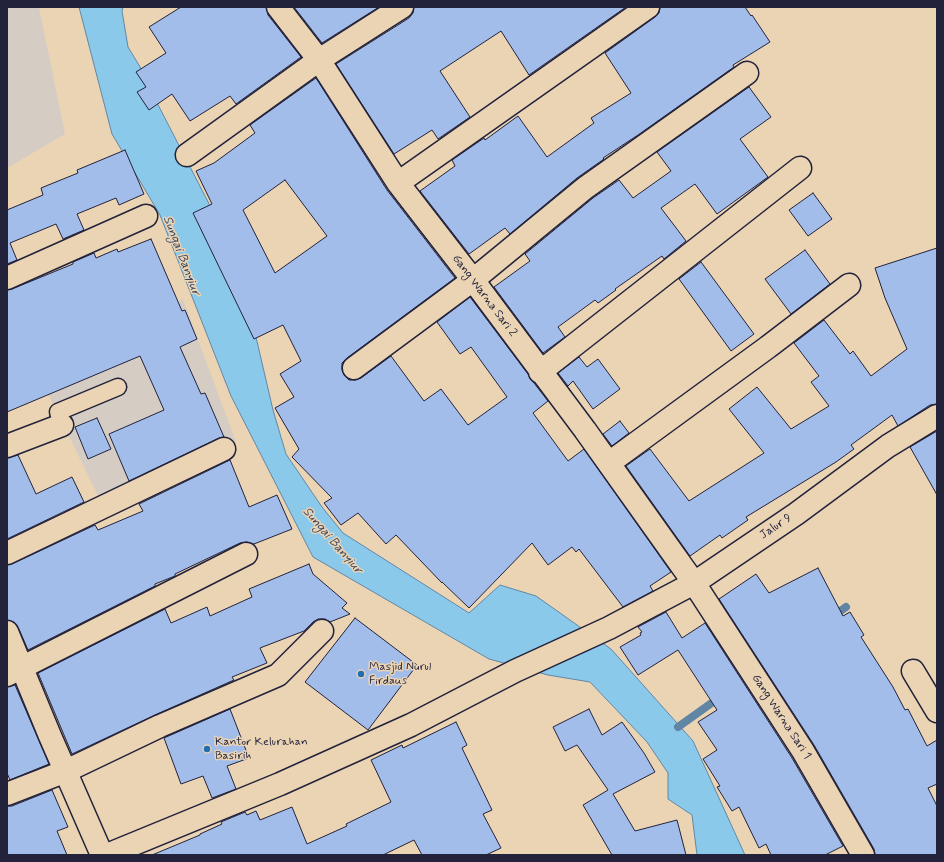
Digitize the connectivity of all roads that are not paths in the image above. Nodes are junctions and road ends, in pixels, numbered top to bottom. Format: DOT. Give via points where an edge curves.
graph roads {
  1 [pos="278,7"];
  2 [pos="402,7"];
  3 [pos="648,7"];
  4 [pos="319,60"];
  5 [pos="747,73"];
  6 [pos="187,155"];
  7 [pos="800,168"];
  8 [pos="398,183"];
  9 [pos="146,216"];
  10 [pos="7,278"];
  11 [pos="473,280"];
  12 [pos="849,285"];
  13 [pos="354,368"];
  14 [pos="540,372"];
  15 [pos="118,388"];
  16 [pos="937,416"];
  17 [pos="62,425"];
  18 [pos="7,446"];
  19 [pos="224,449"];
  20 [pos="608,463"];
  21 [pos="7,553"];
  22 [pos="246,554"];
  23 [pos="694,583"];
  24 [pos="322,631"];
  25 [pos="7,632"];
  26 [pos="14,671"];
  27 [pos="913,671"];
  28 [pos="937,711"];
  29 [pos="66,771"];
  30 [pos="7,794"];
  31 [pos="102,855"];
  32 [pos="107,855"];
  33 [pos="863,855"];
  1 -- 4 [label="street, Gang Warna Sari 2"];
  2 -- 4 [label="street"];
  3 -- 8 [label="street"];
  4 -- 6 [label="street"];
  4 -- 8 [label="street, Gang Warna Sari 2"];
  5 -- 11 [label="street" via="585,188"];
  7 -- 14 [label="street"];
  8 -- 11 [label="street, Gang Warna Sari 2"];
  9 -- 10 [label="street"];
  11 -- 13 [label="street"];
  11 -- 14 [label="street, Gang Warna Sari 2"];
  12 -- 20 [label="street"];
  14 -- 20 [label="street, Gang Warna Sari 2"];
  15 -- 17 [label="lane" via="58,412"];
  16 -- 23 [label="street, Jalur 9" via="888,446 796,514"];
  17 -- 18 [label="street"];
  19 -- 21 [label="street"];
  20 -- 23 [label="street, Gang Warna Sari 2"];
  22 -- 26 [label="street"];
  23 -- 32 [label="street, Jalur 9" via="609,628 515,670 411,724 280,784"];
  23 -- 33 [label="street, Gang Warna Sari 1" via="803,751"];
  24 -- 29 [label="street" via="278,675 160,726"];
  25 -- 26 [label="street"];
  26 -- 29 [label="street"];
  27 -- 28 [label="street"];
  29 -- 30 [label="street"];
  29 -- 31 [label="street"];
}
